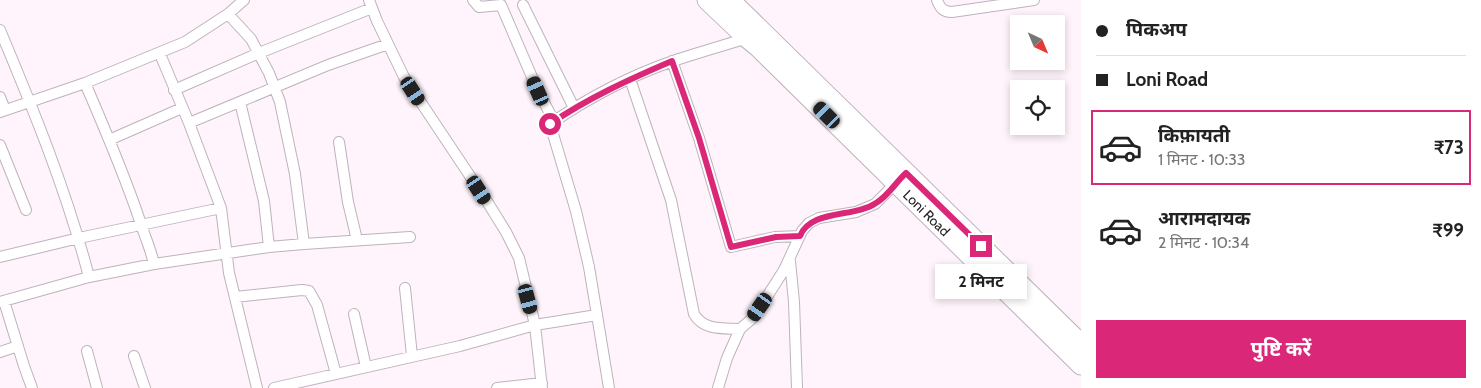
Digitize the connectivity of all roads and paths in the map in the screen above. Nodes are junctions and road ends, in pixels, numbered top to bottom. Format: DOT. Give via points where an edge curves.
graph roads {
  1 [pos="472,0"];
  2 [pos="708,0"];
  3 [pos="730,0"];
  4 [pos="937,0"];
  5 [pos="1034,0"];
  6 [pos="239,2"];
  7 [pos="371,4"];
  8 [pos="523,5"];
  9 [pos="228,14"];
  10 [pos="0,30"];
  11 [pos="746,38"];
  12 [pos="388,44"];
  13 [pos="258,53"];
  14 [pos="160,54"];
  15 [pos="672,61"];
  16 [pos="630,78"];
  17 [pos="85,83"];
  18 [pos="274,87"];
  19 [pos="174,90"];
  20 [pos="0,96"];
  21 [pos="240,102"];
  22 [pos="30,103"];
  23 [pos="182,108"];
  24 [pos="574,108"];
  25 [pos="3,111"];
  26 [pos="554,122"];
  27 [pos="189,123"];
  28 [pos="109,140"];
  29 [pos="339,142"];
  30 [pos="0,145"];
  31 [pos="901,178"];
  32 [pos="221,208"];
  33 [pos="26,210"];
  34 [pos="141,225"];
  35 [pos="800,236"];
  36 [pos="410,237"];
  37 [pos="79,238"];
  38 [pos="357,240"];
  39 [pos="304,244"];
  40 [pos="269,247"];
  41 [pos="227,252"];
  42 [pos="0,258"];
  43 [pos="790,260"];
  44 [pos="154,264"];
  45 [pos="89,277"];
  46 [pos="405,288"];
  47 [pos="235,297"];
  48 [pos="2,301"];
  49 [pos="354,314"];
  50 [pos="597,315"];
  51 [pos="534,325"];
  52 [pos="740,329"];
  53 [pos="1081,344"];
  54 [pos="18,346"];
  55 [pos="87,351"];
  56 [pos="0,352"];
  57 [pos="134,356"];
  58 [pos="412,356"];
  59 [pos="1081,365"];
  60 [pos="366,367"];
  61 [pos="336,374"];
  62 [pos="542,385"];
  63 [pos="32,388"];
  64 [pos="97,388"];
  65 [pos="145,388"];
  66 [pos="257,388"];
  67 [pos="274,388"];
  68 [pos="497,388"];
  69 [pos="609,388"];
  70 [pos="718,388"];
  71 [pos="797,388"];
  1 -- 26 [label="street" via="478,7 501,5"];
  2 -- 11 [label="highway, Loni Road"];
  3 -- 31 [label="highway, Loni Road"];
  4 -- 5 [label="street" via="942,9 952,12"];
  6 -- 9 [label="street"];
  7 -- 12 [label="street"];
  7 -- 13 [label="street"];
  8 -- 24 [label="street"];
  9 -- 13 [label="street" via="251,39"];
  9 -- 14 [label="street"];
  10 -- 22 [label="street"];
  11 -- 15 [label="street"];
  11 -- 31 [label="highway, Loni Road"];
  12 -- 18 [label="street"];
  12 -- 51 [label="street" via="404,77 506,232 519,258"];
  13 -- 18 [label="street"];
  13 -- 19 [label="street"];
  14 -- 17 [label="street"];
  14 -- 19 [label="street"];
  15 -- 16 [label="street"];
  15 -- 35 [label="street" via="731,247 776,237"];
  16 -- 24 [label="street"];
  16 -- 52 [label="street" via="670,200 694,314 705,326"];
  17 -- 22 [label="street"];
  17 -- 28 [label="street"];
  18 -- 21 [label="street"];
  18 -- 39 [label="street" via="295,174"];
  19 -- 23 [label="street"];
  20 -- 25 [label="street"];
  21 -- 27 [label="street"];
  21 -- 40 [label="street" via="264,201"];
  22 -- 25 [label="street"];
  22 -- 37 [label="street"];
  23 -- 27 [label="street"];
  23 -- 28 [label="street"];
  24 -- 26 [label="street"];
  26 -- 50 [label="street" via="550,124 576,211"];
  27 -- 32 [label="street"];
  28 -- 34 [label="street"];
  29 -- 38 [label="street"];
  30 -- 33 [label="street"];
  31 -- 35 [label="street" via="876,204 856,212 819,218 809,223"];
  31 -- 53 [label="highway, Loni Road"];
  31 -- 59 [label="highway, Loni Road"];
  32 -- 34 [label="street"];
  32 -- 41 [label="street"];
  34 -- 37 [label="street"];
  34 -- 44 [label="street"];
  35 -- 43 [label="street"];
  36 -- 38 [label="street"];
  37 -- 42 [label="street"];
  37 -- 45 [label="street"];
  38 -- 39 [label="street"];
  39 -- 40 [label="street"];
  40 -- 41 [label="street"];
  41 -- 44 [label="street"];
  41 -- 47 [label="street"];
  43 -- 52 [label="street" via="754,316"];
  43 -- 71 [label="street"];
  44 -- 45 [label="street"];
  45 -- 48 [label="street"];
  46 -- 58 [label="street"];
  47 -- 61 [label="street" via="309,291 317,305"];
  47 -- 66 [label="street"];
  48 -- 54 [label="street"];
  49 -- 60 [label="street"];
  50 -- 51 [label="street"];
  50 -- 69 [label="street"];
  51 -- 58 [label="street"];
  51 -- 62 [label="street"];
  52 -- 70 [label="street"];
  54 -- 56 [label="street"];
  54 -- 63 [label="street"];
  55 -- 64 [label="street"];
  57 -- 65 [label="street"];
  58 -- 60 [label="street"];
  60 -- 61 [label="street"];
  61 -- 67 [label="street"];
  62 -- 68 [label="street"];
}
